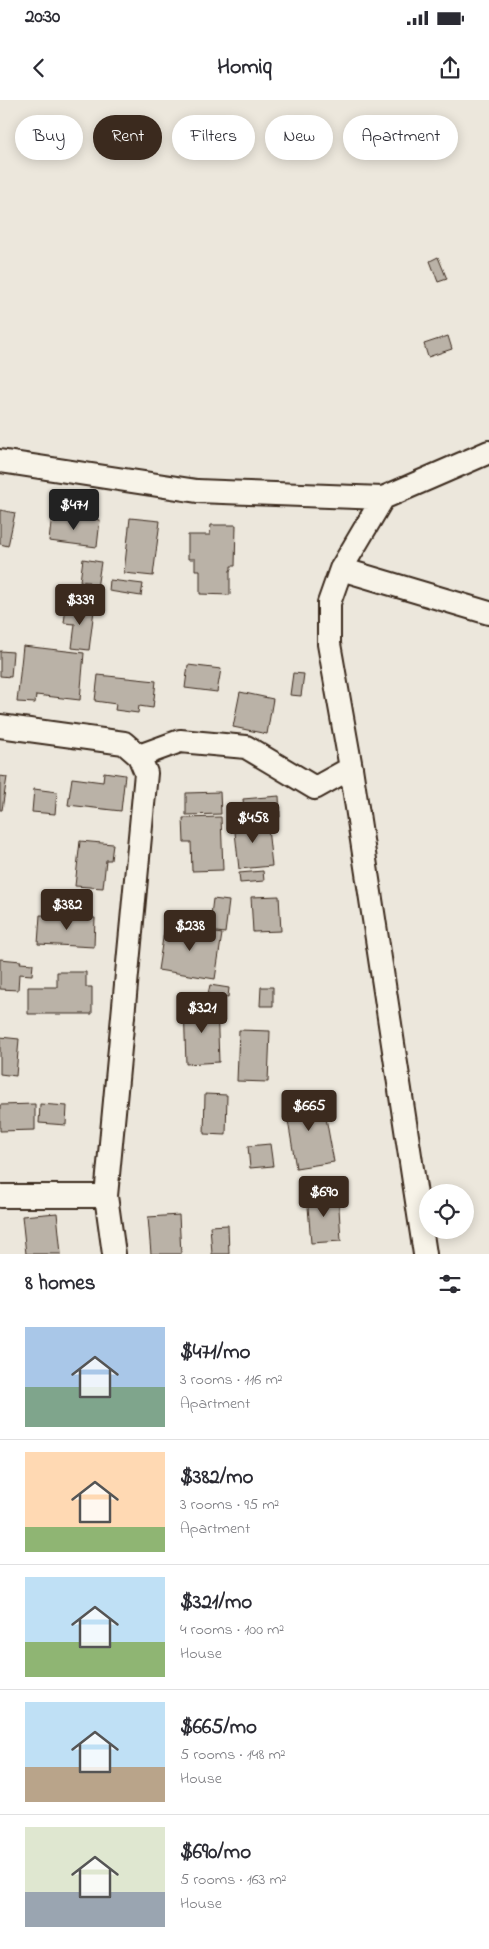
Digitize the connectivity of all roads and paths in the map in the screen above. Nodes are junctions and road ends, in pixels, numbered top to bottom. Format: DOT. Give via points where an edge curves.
graph roads {
  1 [pos="489,452"];
  2 [pos="0,461"];
  3 [pos="383,498"];
  4 [pos="341,569"];
  5 [pos="489,613"];
  6 [pos="0,726"];
  7 [pos="139,756"];
  8 [pos="351,768"];
  9 [pos="0,1196"];
  10 [pos="106,1196"];
  11 [pos="114,1254"];
  12 [pos="425,1254"];
  1 -- 3 [label="street"];
  2 -- 3 [label="street" via="197,491"];
  3 -- 4 [label="street"];
  4 -- 5 [label="street"];
  4 -- 8 [label="street" via="329,603 329,644"];
  6 -- 7 [label="street" via="124,743"];
  7 -- 8 [label="street" via="180,741 246,747 315,788"];
  7 -- 10 [label="street" via="146,773"];
  8 -- 12 [label="street"];
  9 -- 10 [label="street"];
  10 -- 11 [label="street"];
}
